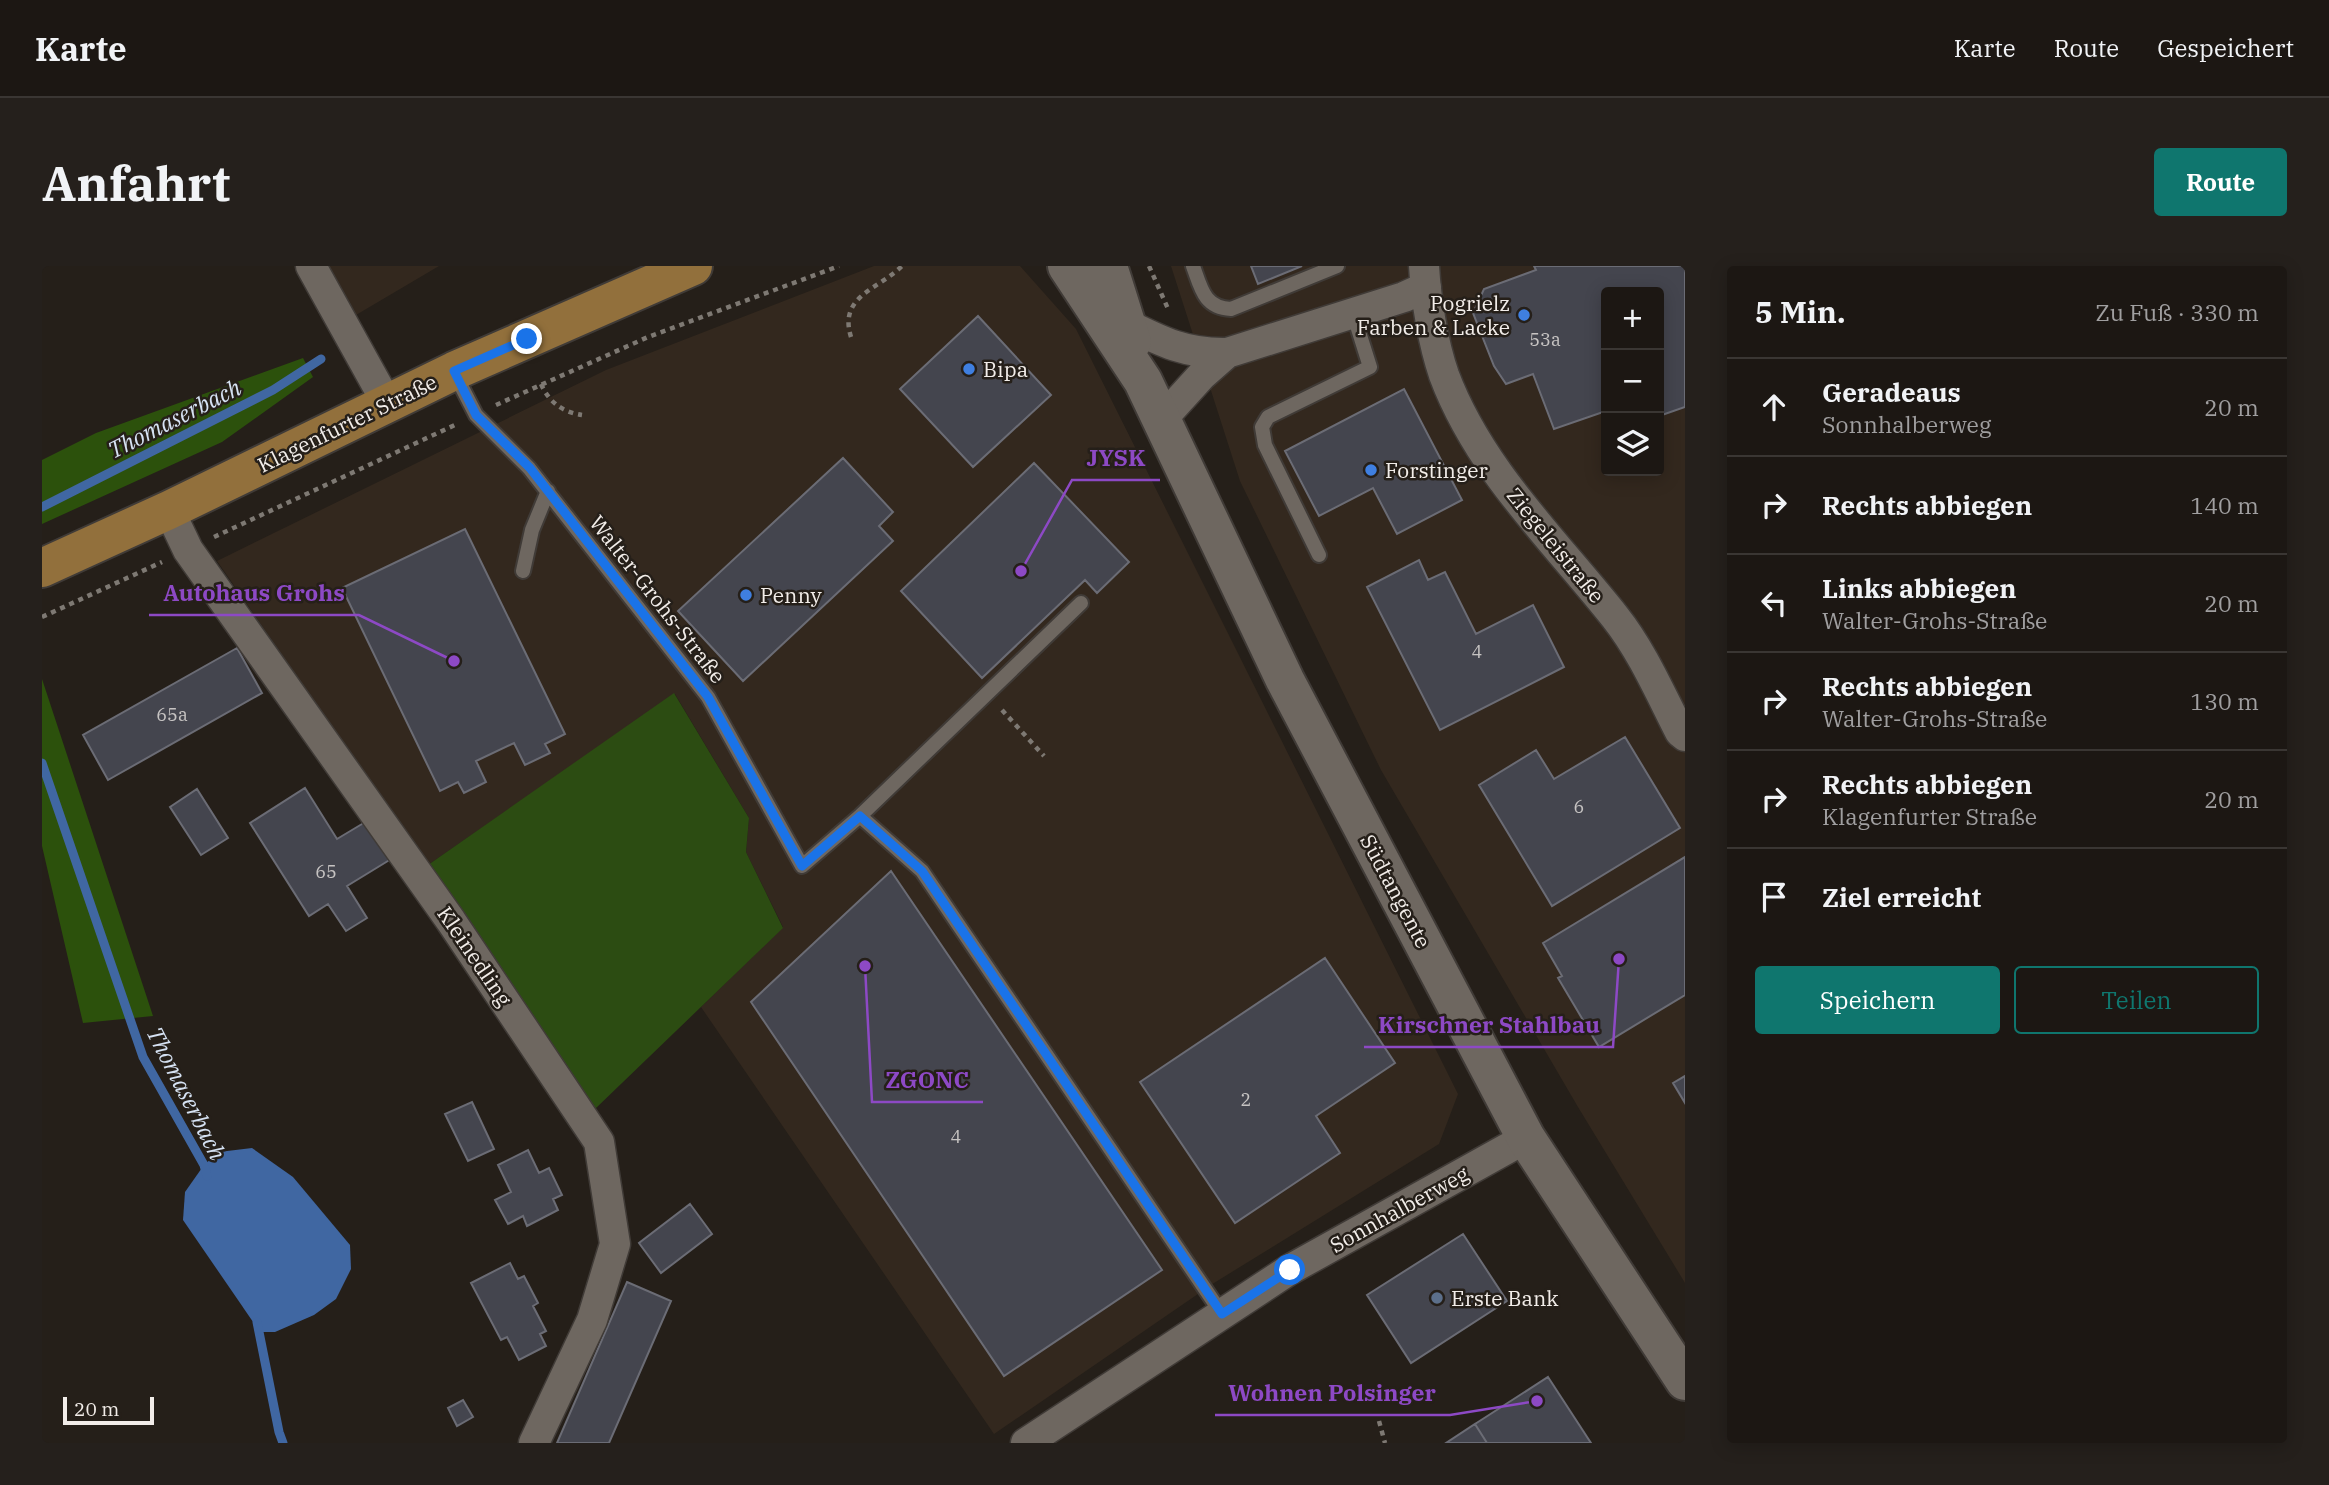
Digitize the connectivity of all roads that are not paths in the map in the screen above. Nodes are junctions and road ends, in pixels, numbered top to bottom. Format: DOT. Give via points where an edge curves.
graph roads {
  1 [pos="311,266"];
  2 [pos="692,266"];
  3 [pos="1067,266"];
  4 [pos="1108,266"];
  5 [pos="1193,266"];
  6 [pos="1337,266"];
  7 [pos="1425,277"];
  8 [pos="1353,313"];
  9 [pos="1126,324"];
  10 [pos="1227,353"];
  11 [pos="454,371"];
  12 [pos="1143,381"];
  13 [pos="388,405"];
  14 [pos="1162,419"];
  15 [pos="548,491"];
  16 [pos="169,510"];
  17 [pos="1319,555"];
  18 [pos="42,568"];
  19 [pos="523,571"];
  20 [pos="1081,603"];
  21 [pos="1685,736"];
  22 [pos="860,816"];
  23 [pos="1526,1138"];
  24 [pos="1222,1314"];
  25 [pos="1685,1381"];
  26 [pos="534,1443"];
  27 [pos="1026,1443"];
  1 -- 13 [label="street"];
  2 -- 11 [label="main road, Klagenfurter Straße"];
  3 -- 12 [label="main road, Südtangente"];
  4 -- 9 [label="main road, Südtangente"];
  5 -- 6 [label="lane" via="1204,296 1220,309 1231,309"];
  7 -- 8 [label="street"];
  7 -- 21 [label="street, Ziegeleistraße" via="1444,374 1464,420 1493,468 1616,618"];
  8 -- 10 [label="street"];
  8 -- 17 [label="lane" via="1370,367 1268,416 1262,427 1265,445"];
  9 -- 10 [label="street" via="1180,349"];
  9 -- 12 [label="main road, Südtangente"];
  10 -- 14 [label="street"];
  11 -- 13 [label="main road, Klagenfurter Straße"];
  11 -- 15 [label="lane, Walter-Grohs-Straße" via="476,415"];
  12 -- 14 [label="main road, Südtangente"];
  13 -- 16 [label="main road, Klagenfurter Straße"];
  14 -- 23 [label="main road, Südtangente" via="1285,680"];
  15 -- 19 [label="lane" via="532,530"];
  15 -- 22 [label="lane, Walter-Grohs-Straße" via="708,697 802,866"];
  16 -- 18 [label="main road, Klagenfurter Straße"];
  16 -- 26 [label="street, Kleinedling" via="188,550 452,921 599,1142 615,1244 592,1320"];
  20 -- 22 [label="lane, Walter-Grohs-Straße"];
  22 -- 24 [label="lane" via="922,871"];
  23 -- 24 [label="street, Sonnhalberweg" via="1290,1270"];
  23 -- 25 [label="main road, Südtangente"];
  24 -- 27 [label="street, Sonnhalberweg"];
}
